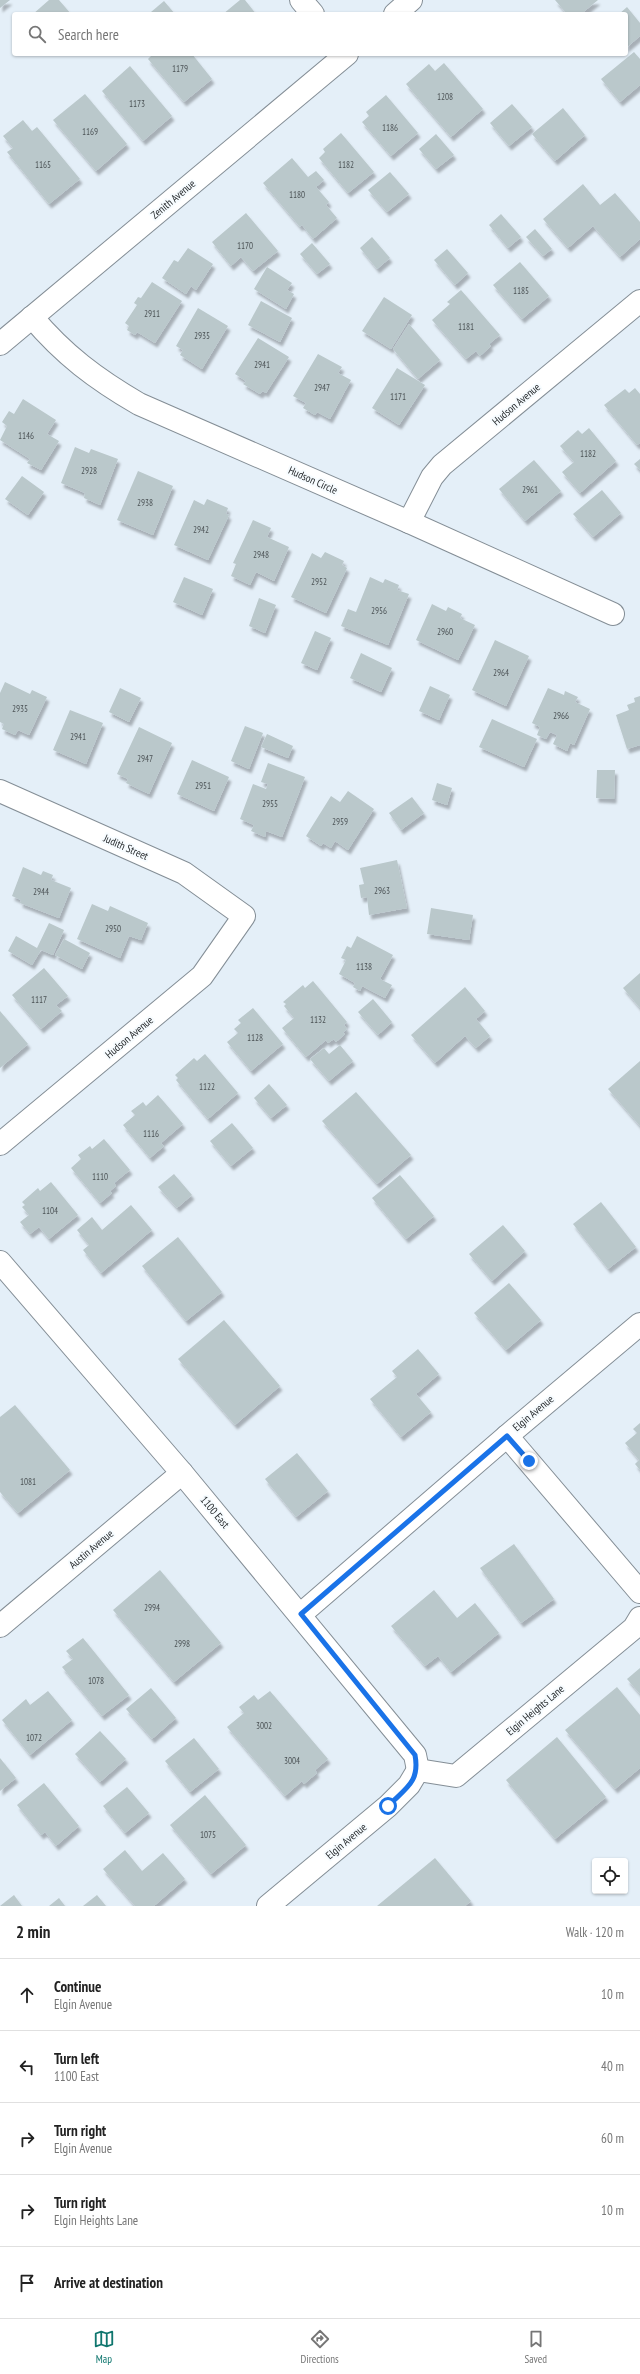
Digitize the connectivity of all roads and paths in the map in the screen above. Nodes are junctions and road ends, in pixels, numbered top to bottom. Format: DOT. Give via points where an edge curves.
graph roads {
  1 [pos="301,0"];
  2 [pos="411,0"];
  3 [pos="311,12"];
  4 [pos="397,12"];
  5 [pos="345,56"];
  6 [pos="640,301"];
  7 [pos="32,317"];
  8 [pos="0,344"];
  9 [pos="409,522"];
  10 [pos="613,614"];
  11 [pos="0,791"];
  12 [pos="244,916"];
  13 [pos="0,1144"];
  14 [pos="0,1262"];
  15 [pos="640,1324"];
  16 [pos="507,1436"];
  17 [pos="182,1473"];
  18 [pos="640,1592"];
  19 [pos="301,1614"];
  20 [pos="640,1618"];
  21 [pos="0,1626"];
  22 [pos="418,1770"];
  23 [pos="268,1906"];
  1 -- 3 [label="street"];
  2 -- 4 [label="street"];
  5 -- 7 [label="street, Zenith Avenue"];
  6 -- 9 [label="street, Hudson Avenue" via="442,465 432,477"];
  7 -- 8 [label="street, Zenith Avenue"];
  7 -- 9 [label="street, Hudson Circle" via="64,353 103,383 139,404"];
  9 -- 10 [label="street, Hudson Circle"];
  11 -- 12 [label="street, Judith Street" via="184,873"];
  12 -- 13 [label="street, Hudson Avenue" via="202,976"];
  14 -- 17 [label="street, 1100 East"];
  15 -- 16 [label="street, Elgin Avenue"];
  16 -- 18 [label="street"];
  16 -- 19 [label="street, Elgin Avenue"];
  17 -- 19 [label="street, 1100 East"];
  17 -- 21 [label="street, Austin Avenue"];
  19 -- 22 [label="street, 1100 East" via="415,1755"];
  20 -- 22 [label="street, Elgin Heights Lane" via="634,1628 456,1776"];
  22 -- 23 [label="street, Elgin Avenue" via="410,1786 388,1806"];
}
